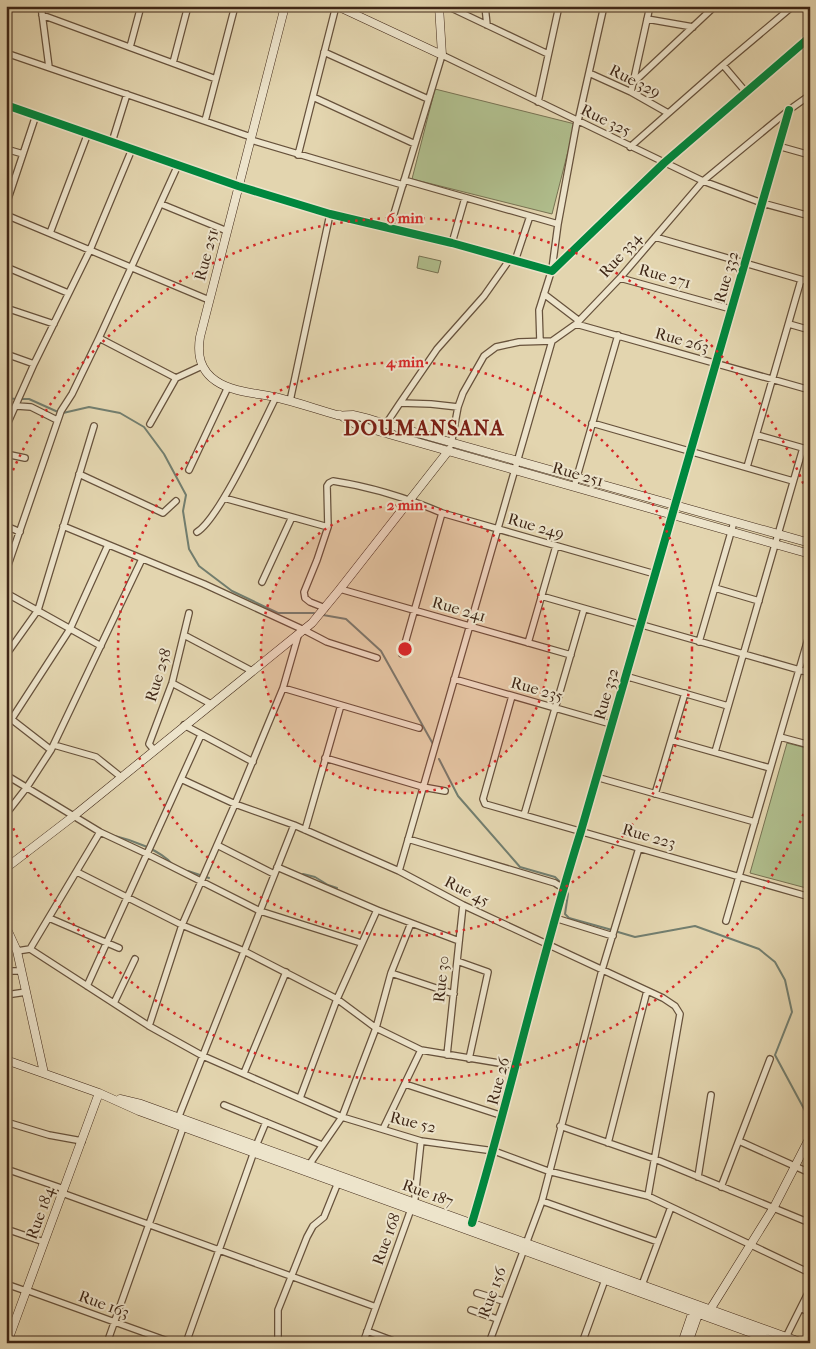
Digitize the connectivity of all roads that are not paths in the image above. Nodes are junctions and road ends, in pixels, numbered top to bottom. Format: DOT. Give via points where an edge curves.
graph roads {
  1 [pos="40,6"];
  2 [pos="141,6"];
  3 [pos="188,6"];
  4 [pos="235,6"];
  5 [pos="285,6"];
  6 [pos="337,6"];
  7 [pos="439,6"];
  8 [pos="447,6"];
  9 [pos="485,6"];
  10 [pos="558,6"];
  11 [pos="604,6"];
  12 [pos="650,6"];
  13 [pos="715,6"];
  14 [pos="793,6"];
  15 [pos="801,6"];
  16 [pos="810,8"];
  17 [pos="42,15"];
  18 [pos="648,19"];
  19 [pos="487,25"];
  20 [pos="693,27"];
  21 [pos="810,37"];
  22 [pos="130,47"];
  23 [pos="324,52"];
  24 [pos="6,53"];
  25 [pos="548,54"];
  26 [pos="442,55"];
  27 [pos="173,63"];
  28 [pos="723,64"];
  29 [pos="48,67"];
  30 [pos="589,74"];
  31 [pos="216,79"];
  32 [pos="634,82"];
  33 [pos="745,91"];
  34 [pos="631,92"];
  35 [pos="127,94"];
  36 [pos="810,95"];
  37 [pos="313,97"];
  38 [pos="428,99"];
  39 [pos="538,102"];
  40 [pos="6,104"];
  41 [pos="789,110"];
  42 [pos="668,113"];
  43 [pos="36,115"];
  44 [pos="205,121"];
  45 [pos="578,121"];
  46 [pos="88,133"];
  47 [pos="251,138"];
  48 [pos="112,142"];
  49 [pos="415,144"];
  50 [pos="778,146"];
  51 [pos="630,147"];
  52 [pos="6,148"];
  53 [pos="132,149"];
  54 [pos="23,154"];
  55 [pos="298,155"];
  56 [pos="810,155"];
  57 [pos="664,163"];
  58 [pos="178,165"];
  59 [pos="703,181"];
  60 [pos="404,182"];
  61 [pos="238,186"];
  62 [pos="465,198"];
  63 [pos="762,203"];
  64 [pos="161,204"];
  65 [pos="6,205"];
  66 [pos="330,214"];
  67 [pos="6,215"];
  68 [pos="530,216"];
  69 [pos="810,216"];
  70 [pos="558,224"];
  71 [pos="390,227"];
  72 [pos="227,231"];
  73 [pos="50,233"];
  74 [pos="655,237"];
  75 [pos="452,243"];
  76 [pos="90,250"];
  77 [pos="512,260"];
  78 [pos="744,264"];
  79 [pos="6,267"];
  80 [pos="132,268"];
  81 [pos="552,271"];
  82 [pos="620,278"];
  83 [pos="801,280"];
  84 [pos="810,282"];
  85 [pos="68,293"];
  86 [pos="544,294"];
  87 [pos="209,300"];
  88 [pos="6,308"];
  89 [pos="731,310"];
  90 [pos="577,322"];
  91 [pos="54,324"];
  92 [pos="789,324"];
  93 [pos="810,330"];
  94 [pos="618,335"];
  95 [pos="99,338"];
  96 [pos="540,341"];
  97 [pos="552,341"];
  98 [pos="6,354"];
  99 [pos="34,364"];
  100 [pos="716,364"];
  101 [pos="202,366"];
  102 [pos="176,378"];
  103 [pos="772,380"];
  104 [pos="228,387"];
  105 [pos="810,390"];
  106 [pos="276,397"];
  107 [pos="290,401"];
  108 [pos="400,403"];
  109 [pos="17,406"];
  110 [pos="458,407"];
  111 [pos="340,415"];
  112 [pos="59,416"];
  113 [pos="592,423"];
  114 [pos="150,424"];
  115 [pos="386,424"];
  116 [pos="94,426"];
  117 [pos="6,427"];
  118 [pos="757,435"];
  119 [pos="450,447"];
  120 [pos="803,448"];
  121 [pos="810,450"];
  122 [pos="690,451"];
  123 [pos="6,454"];
  124 [pos="25,458"];
  125 [pos="517,461"];
  126 [pos="747,467"];
  127 [pos="189,470"];
  128 [pos="515,470"];
  129 [pos="79,474"];
  130 [pos="577,478"];
  131 [pos="793,481"];
  132 [pos="574,487"];
  133 [pos="224,498"];
  134 [pos="411,500"];
  135 [pos="176,501"];
  136 [pos="675,505"];
  137 [pos="442,514"];
  138 [pos="672,515"];
  139 [pos="292,517"];
  140 [pos="734,522"];
  141 [pos="6,526"];
  142 [pos="63,526"];
  143 [pos="328,527"];
  144 [pos="498,530"];
  145 [pos="20,532"];
  146 [pos="197,532"];
  147 [pos="731,532"];
  148 [pos="777,534"];
  149 [pos="810,543"];
  150 [pos="774,544"];
  151 [pos="108,545"];
  152 [pos="556,546"];
  153 [pos="810,554"];
  154 [pos="142,559"];
  155 [pos="6,571"];
  156 [pos="655,574"];
  157 [pos="262,582"];
  158 [pos="715,588"];
  159 [pos="340,590"];
  160 [pos="6,593"];
  161 [pos="541,596"];
  162 [pos="759,601"];
  163 [pos="324,608"];
  164 [pos="584,609"];
  165 [pos="38,610"];
  166 [pos="414,610"];
  167 [pos="188,613"];
  168 [pos="640,625"];
  169 [pos="470,626"];
  170 [pos="70,629"];
  171 [pos="304,630"];
  172 [pos="810,632"];
  173 [pos="184,636"];
  174 [pos="298,636"];
  175 [pos="699,642"];
  176 [pos="528,643"];
  177 [pos="101,646"];
  178 [pos="402,654"];
  179 [pos="743,654"];
  180 [pos="6,655"];
  181 [pos="571,655"];
  182 [pos="377,658"];
  183 [pos="799,670"];
  184 [pos="252,671"];
  185 [pos="810,673"];
  186 [pos="625,676"];
  187 [pos="454,679"];
  188 [pos="172,683"];
  189 [pos="282,688"];
  190 [pos="685,693"];
  191 [pos="512,696"];
  192 [pos="211,704"];
  193 [pos="341,705"];
  194 [pos="728,706"];
  195 [pos="555,708"];
  196 [pos="9,718"];
  197 [pos="611,724"];
  198 [pos="184,726"];
  199 [pos="419,728"];
  200 [pos="201,735"];
  201 [pos="780,737"];
  202 [pos="671,740"];
  203 [pos="810,745"];
  204 [pos="53,747"];
  205 [pos="152,747"];
  206 [pos="715,752"];
  207 [pos="326,758"];
  208 [pos="253,762"];
  209 [pos="770,768"];
  210 [pos="6,775"];
  211 [pos="121,777"];
  212 [pos="596,777"];
  213 [pos="181,779"];
  214 [pos="27,787"];
  215 [pos="424,787"];
  216 [pos="445,790"];
  217 [pos="655,794"];
  218 [pos="235,804"];
  219 [pos="6,814"];
  220 [pos="524,815"];
  221 [pos="75,816"];
  222 [pos="755,822"];
  223 [pos="294,825"];
  224 [pos="305,830"];
  225 [pos="581,831"];
  226 [pos="100,832"];
  227 [pos="408,839"];
  228 [pos="217,845"];
  229 [pos="639,848"];
  230 [pos="147,854"];
  231 [pos="277,867"];
  232 [pos="6,868"];
  233 [pos="399,871"];
  234 [pos="77,872"];
  235 [pos="274,874"];
  236 [pos="739,876"];
  237 [pos="201,882"];
  238 [pos="563,888"];
  239 [pos="810,896"];
  240 [pos="127,898"];
  241 [pos="463,905"];
  242 [pos="377,910"];
  243 [pos="260,911"];
  244 [pos="49,918"];
  245 [pos="555,918"];
  246 [pos="726,921"];
  247 [pos="411,923"];
  248 [pos="182,925"];
  249 [pos="7,932"];
  250 [pos="614,936"];
  251 [pos="459,941"];
  252 [pos="106,942"];
  253 [pos="362,943"];
  254 [pos="548,945"];
  255 [pos="119,948"];
  256 [pos="30,949"];
  257 [pos="244,950"];
  258 [pos="17,951"];
  259 [pos="135,958"];
  260 [pos="457,961"];
  261 [pos="602,970"];
  262 [pos="6,971"];
  263 [pos="21,971"];
  264 [pos="286,972"];
  265 [pos="391,973"];
  266 [pos="87,986"];
  267 [pos="647,991"];
  268 [pos="26,992"];
  269 [pos="454,994"];
  270 [pos="6,995"];
  271 [pos="337,998"];
  272 [pos="114,1003"];
  273 [pos="149,1026"];
  274 [pos="376,1028"];
  275 [pos="422,1050"];
  276 [pos="203,1056"];
  277 [pos="447,1056"];
  278 [pos="469,1059"];
  279 [pos="770,1059"];
  280 [pos="6,1060"];
  281 [pos="516,1066"];
  282 [pos="44,1073"];
  283 [pos="244,1073"];
  284 [pos="405,1084"];
  285 [pos="99,1093"];
  286 [pos="711,1095"];
  287 [pos="300,1098"];
  288 [pos="224,1105"];
  289 [pos="503,1116"];
  290 [pos="342,1117"];
  291 [pos="6,1122"];
  292 [pos="266,1122"];
  293 [pos="181,1123"];
  294 [pos="560,1126"];
  295 [pos="383,1129"];
  296 [pos="810,1137"];
  297 [pos="82,1141"];
  298 [pos="422,1141"];
  299 [pos="739,1141"];
  300 [pos="608,1143"];
  301 [pos="322,1145"];
  302 [pos="254,1149"];
  303 [pos="494,1151"];
  304 [pos="655,1159"];
  305 [pos="309,1165"];
  306 [pos="795,1166"];
  307 [pos="6,1169"];
  308 [pos="548,1171"];
  309 [pos="810,1172"];
  310 [pos="698,1177"];
  311 [pos="339,1180"];
  312 [pos="721,1187"];
  313 [pos="63,1191"];
  314 [pos="648,1196"];
  315 [pos="542,1201"];
  316 [pos="412,1206"];
  317 [pos="671,1207"];
  318 [pos="774,1207"];
  319 [pos="472,1223"];
  320 [pos="810,1223"];
  321 [pos="148,1224"];
  322 [pos="6,1229"];
  323 [pos="44,1242"];
  324 [pos="658,1242"];
  325 [pos="752,1245"];
  326 [pos="524,1246"];
  327 [pos="219,1250"];
  328 [pos="810,1272"];
  329 [pos="291,1276"];
  330 [pos="606,1276"];
  331 [pos="6,1284"];
  332 [pos="642,1285"];
  333 [pos="810,1289"];
  334 [pos="26,1291"];
  335 [pos="477,1293"];
  336 [pos="503,1302"];
  337 [pos="376,1307"];
  338 [pos="801,1308"];
  339 [pos="471,1310"];
  340 [pos="701,1310"];
  341 [pos="810,1312"];
  342 [pos="497,1319"];
  343 [pos="114,1322"];
  344 [pos="367,1331"];
  345 [pos="786,1337"];
  346 [pos="7,1343"];
  347 [pos="107,1343"];
  348 [pos="173,1343"];
  349 [pos="186,1343"];
  350 [pos="278,1343"];
  351 [pos="363,1343"];
  352 [pos="399,1343"];
  353 [pos="489,1343"];
  354 [pos="582,1343"];
  355 [pos="682,1343"];
  356 [pos="688,1343"];
  357 [pos="779,1343"];
  358 [pos="803,1343"];
  1 -- 17 [label="street"];
  2 -- 22 [label="street"];
  3 -- 27 [label="street"];
  4 -- 31 [label="street"];
  5 -- 47 [label="street, Rue 251"];
  6 -- 23 [label="street"];
  6 -- 26 [label="street"];
  7 -- 26 [label="street"];
  8 -- 19 [label="street"];
  9 -- 19 [label="street"];
  10 -- 25 [label="street"];
  11 -- 30 [label="street"];
  12 -- 18 [label="street"];
  13 -- 20 [label="street"];
  14 -- 28 [label="street"];
  15 -- 16 [label="street"];
  17 -- 22 [label="street"];
  17 -- 29 [label="street"];
  18 -- 20 [label="street"];
  18 -- 32 [label="street"];
  19 -- 25 [label="street"];
  20 -- 32 [label="street"];
  21 -- 33 [label="street"];
  22 -- 27 [label="street"];
  23 -- 37 [label="street"];
  23 -- 38 [label="street"];
  24 -- 29 [label="street"];
  25 -- 39 [label="street"];
  26 -- 38 [label="street"];
  26 -- 39 [label="street, Rue 325"];
  27 -- 31 [label="street"];
  28 -- 33 [label="street"];
  28 -- 42 [label="street"];
  29 -- 35 [label="street"];
  30 -- 34 [label="street, Rue 329"];
  30 -- 45 [label="street"];
  31 -- 44 [label="street"];
  32 -- 34 [label="street"];
  33 -- 57 [label="street"];
  34 -- 42 [label="street, Rue 329"];
  35 -- 44 [label="street"];
  35 -- 48 [label="street"];
  36 -- 41 [label="street, Rue 334"];
  37 -- 49 [label="street"];
  37 -- 55 [label="street"];
  38 -- 49 [label="street"];
  39 -- 45 [label="street, Rue 325"];
  40 -- 43 [label="street"];
  41 -- 50 [label="street, Rue 332"];
  41 -- 59 [label="street, Rue 334"];
  42 -- 51 [label="street"];
  43 -- 46 [label="street"];
  43 -- 54 [label="street"];
  44 -- 47 [label="street"];
  45 -- 51 [label="street, Rue 325"];
  45 -- 70 [label="street"];
  46 -- 48 [label="street"];
  46 -- 73 [label="street"];
  47 -- 55 [label="street"];
  47 -- 61 [label="street, Rue 251"];
  48 -- 53 [label="street"];
  49 -- 60 [label="street"];
  50 -- 56 [label="street"];
  50 -- 63 [label="street, Rue 332"];
  51 -- 57 [label="street, Rue 325"];
  52 -- 54 [label="street"];
  53 -- 58 [label="street"];
  53 -- 76 [label="street"];
  54 -- 65 [label="street"];
  55 -- 60 [label="street"];
  57 -- 59 [label="street, Rue 325"];
  57 -- 81 [label="street"];
  58 -- 61 [label="street"];
  58 -- 64 [label="street"];
  59 -- 63 [label="street, Rue 325"];
  59 -- 74 [label="street, Rue 334"];
  60 -- 62 [label="street"];
  60 -- 71 [label="street"];
  61 -- 66 [label="street"];
  61 -- 72 [label="street, Rue 251"];
  62 -- 68 [label="street"];
  62 -- 75 [label="street"];
  63 -- 69 [label="street, Rue 325"];
  63 -- 78 [label="street, Rue 332"];
  64 -- 72 [label="street"];
  64 -- 80 [label="street"];
  66 -- 71 [label="street"];
  66 -- 107 [label="street"];
  67 -- 73 [label="street"];
  68 -- 70 [label="street"];
  68 -- 77 [label="street"];
  70 -- 81 [label="street"];
  71 -- 75 [label="street"];
  72 -- 87 [label="street, Rue 251"];
  73 -- 76 [label="street"];
  74 -- 78 [label="street"];
  74 -- 82 [label="street, Rue 334"];
  75 -- 77 [label="street"];
  76 -- 80 [label="street"];
  76 -- 85 [label="street"];
  77 -- 81 [label="street"];
  77 -- 108 [label="street" via="437,349"];
  78 -- 83 [label="street"];
  78 -- 89 [label="street, Rue 332"];
  79 -- 85 [label="street"];
  80 -- 87 [label="street"];
  80 -- 95 [label="street"];
  81 -- 86 [label="street"];
  82 -- 89 [label="street, Rue 271"];
  82 -- 90 [label="street, Rue 334"];
  83 -- 84 [label="street"];
  83 -- 92 [label="street"];
  85 -- 91 [label="street"];
  86 -- 90 [label="street"];
  86 -- 96 [label="street" via="539,310"];
  87 -- 101 [label="street, Rue 251" via="198,348"];
  88 -- 91 [label="street"];
  89 -- 100 [label="street, Rue 332"];
  90 -- 94 [label="street, Rue 263"];
  90 -- 97 [label="street, Rue 334"];
  91 -- 99 [label="street"];
  92 -- 93 [label="street"];
  92 -- 103 [label="street"];
  94 -- 100 [label="street, Rue 263"];
  94 -- 113 [label="street"];
  95 -- 102 [label="street"];
  95 -- 112 [label="street"];
  96 -- 97 [label="street"];
  96 -- 110 [label="street" via="496,347 484,356"];
  97 -- 125 [label="street"];
  98 -- 99 [label="street"];
  99 -- 109 [label="street"];
  100 -- 103 [label="street, Rue 263"];
  100 -- 122 [label="street, Rue 332"];
  101 -- 102 [label="street"];
  101 -- 104 [label="street, Rue 251" via="216,381"];
  102 -- 114 [label="street"];
  103 -- 105 [label="street, Rue 263"];
  103 -- 118 [label="street"];
  104 -- 106 [label="street, Rue 251"];
  104 -- 127 [label="street"];
  106 -- 107 [label="street, Rue 251"];
  106 -- 133 [label="street"];
  107 -- 111 [label="street, Rue 251"];
  108 -- 110 [label="street"];
  108 -- 115 [label="street"];
  109 -- 112 [label="street"];
  109 -- 117 [label="street"];
  110 -- 119 [label="street"];
  111 -- 115 [label="street, Rue 251"];
  111 -- 119 [label="street, Rue 251" via="357,425"];
  112 -- 145 [label="street"];
  113 -- 122 [label="street"];
  113 -- 130 [label="street"];
  115 -- 119 [label="street, Rue 251"];
  116 -- 129 [label="street"];
  118 -- 120 [label="street"];
  118 -- 126 [label="street"];
  119 -- 125 [label="street, Rue 251"];
  119 -- 128 [label="street, Rue 251"];
  119 -- 134 [label="street"];
  120 -- 121 [label="street"];
  120 -- 131 [label="street"];
  122 -- 126 [label="street"];
  122 -- 136 [label="street, Rue 332"];
  123 -- 124 [label="street"];
  125 -- 128 [label="street"];
  125 -- 130 [label="street, Rue 251"];
  126 -- 131 [label="street"];
  128 -- 132 [label="street, Rue 251"];
  128 -- 144 [label="street"];
  129 -- 135 [label="street" via="163,512"];
  129 -- 142 [label="street"];
  130 -- 132 [label="street"];
  130 -- 136 [label="street, Rue 251"];
  131 -- 148 [label="street"];
  132 -- 138 [label="street, Rue 251"];
  133 -- 139 [label="street"];
  133 -- 146 [label="street"];
  134 -- 137 [label="street, Rue 249"];
  134 -- 143 [label="street, Rue 249" via="333,481 328,486"];
  134 -- 159 [label="street"];
  136 -- 138 [label="street, Rue 332"];
  136 -- 140 [label="street, Rue 251"];
  137 -- 144 [label="street, Rue 249"];
  137 -- 166 [label="street"];
  138 -- 147 [label="street, Rue 251"];
  138 -- 156 [label="street, Rue 332"];
  139 -- 143 [label="street"];
  139 -- 157 [label="street"];
  140 -- 147 [label="street"];
  140 -- 148 [label="street, Rue 251"];
  141 -- 145 [label="street"];
  142 -- 151 [label="street"];
  142 -- 165 [label="street"];
  143 -- 163 [label="street" via="304,592 310,602"];
  144 -- 152 [label="street, Rue 249"];
  144 -- 169 [label="street"];
  145 -- 155 [label="street"];
  147 -- 150 [label="street, Rue 251"];
  147 -- 158 [label="street"];
  148 -- 149 [label="street, Rue 251"];
  148 -- 150 [label="street"];
  150 -- 153 [label="street, Rue 251"];
  150 -- 162 [label="street"];
  151 -- 154 [label="street"];
  151 -- 170 [label="street"];
  152 -- 156 [label="street, Rue 249"];
  152 -- 161 [label="street"];
  154 -- 171 [label="street"];
  154 -- 177 [label="street"];
  156 -- 168 [label="street, Rue 332"];
  158 -- 162 [label="street"];
  158 -- 175 [label="street"];
  159 -- 163 [label="street"];
  159 -- 166 [label="street, Rue 241"];
  160 -- 165 [label="street"];
  161 -- 164 [label="street"];
  161 -- 176 [label="street"];
  162 -- 179 [label="street"];
  163 -- 171 [label="street"];
  164 -- 168 [label="street"];
  164 -- 181 [label="street"];
  165 -- 170 [label="street"];
  165 -- 180 [label="street"];
  166 -- 169 [label="street, Rue 241"];
  166 -- 178 [label="street"];
  167 -- 173 [label="street, Rue 258"];
  168 -- 175 [label="street"];
  168 -- 186 [label="street, Rue 332"];
  169 -- 176 [label="street, Rue 241"];
  169 -- 187 [label="street"];
  170 -- 177 [label="street"];
  170 -- 196 [label="street"];
  171 -- 174 [label="street"];
  171 -- 182 [label="street" via="327,642"];
  172 -- 183 [label="street"];
  173 -- 184 [label="street"];
  173 -- 188 [label="street, Rue 258"];
  174 -- 184 [label="street"];
  174 -- 189 [label="street"];
  175 -- 179 [label="street"];
  176 -- 181 [label="street, Rue 241"];
  177 -- 204 [label="street"];
  179 -- 183 [label="street"];
  179 -- 194 [label="street"];
  181 -- 195 [label="street"];
  183 -- 185 [label="street"];
  183 -- 201 [label="street"];
  184 -- 192 [label="street"];
  186 -- 190 [label="street"];
  186 -- 197 [label="street, Rue 332"];
  187 -- 191 [label="street, Rue 235"];
  187 -- 215 [label="street"];
  188 -- 192 [label="street"];
  188 -- 205 [label="street, Rue 258"];
  189 -- 193 [label="street"];
  189 -- 208 [label="street"];
  190 -- 194 [label="street"];
  190 -- 202 [label="street"];
  191 -- 195 [label="street, Rue 235"];
  191 -- 220 [label="street, Rue 223" via="483,799 486,804"];
  192 -- 198 [label="street"];
  193 -- 199 [label="street"];
  193 -- 207 [label="street"];
  194 -- 206 [label="street"];
  195 -- 197 [label="street, Rue 235"];
  195 -- 220 [label="street"];
  196 -- 204 [label="street"];
  197 -- 212 [label="street, Rue 332"];
  198 -- 200 [label="street"];
  198 -- 205 [label="street"];
  200 -- 208 [label="street"];
  200 -- 213 [label="street"];
  201 -- 203 [label="street"];
  201 -- 209 [label="street"];
  202 -- 206 [label="street"];
  202 -- 217 [label="street"];
  204 -- 211 [label="street" via="96,757"];
  204 -- 214 [label="street"];
  205 -- 211 [label="street"];
  206 -- 209 [label="street"];
  207 -- 215 [label="street"];
  207 -- 224 [label="street"];
  208 -- 218 [label="street"];
  209 -- 222 [label="street"];
  210 -- 214 [label="street"];
  211 -- 221 [label="street"];
  212 -- 217 [label="street"];
  212 -- 225 [label="street, Rue 332"];
  213 -- 218 [label="street, Rue 45"];
  213 -- 230 [label="street"];
  214 -- 219 [label="street"];
  214 -- 221 [label="street"];
  215 -- 216 [label="street"];
  215 -- 227 [label="street"];
  217 -- 222 [label="street"];
  218 -- 223 [label="street, Rue 45"];
  218 -- 228 [label="street"];
  220 -- 225 [label="street, Rue 223"];
  221 -- 226 [label="street"];
  221 -- 232 [label="street"];
  222 -- 236 [label="street"];
  223 -- 224 [label="street, Rue 45"];
  223 -- 231 [label="street"];
  224 -- 233 [label="street, Rue 45"];
  225 -- 229 [label="street, Rue 223"];
  225 -- 238 [label="street, Rue 332"];
  226 -- 230 [label="street"];
  226 -- 234 [label="street"];
  227 -- 233 [label="street"];
  227 -- 238 [label="street"];
  228 -- 235 [label="street"];
  228 -- 237 [label="street"];
  229 -- 236 [label="street, Rue 223"];
  229 -- 250 [label="street, Rue 156"];
  230 -- 237 [label="street"];
  230 -- 240 [label="street"];
  231 -- 235 [label="street"];
  231 -- 242 [label="street"];
  233 -- 241 [label="street, Rue 45"];
  234 -- 240 [label="street"];
  234 -- 244 [label="street"];
  235 -- 243 [label="street"];
  236 -- 239 [label="street, Rue 223"];
  236 -- 246 [label="street"];
  237 -- 243 [label="street"];
  237 -- 248 [label="street"];
  238 -- 245 [label="street, Rue 332"];
  240 -- 248 [label="street"];
  240 -- 252 [label="street"];
  241 -- 251 [label="street, Rue 30"];
  241 -- 254 [label="street, Rue 45"];
  242 -- 247 [label="street"];
  242 -- 253 [label="street"];
  243 -- 253 [label="street"];
  243 -- 257 [label="street"];
  244 -- 252 [label="street"];
  244 -- 256 [label="street"];
  245 -- 250 [label="street"];
  245 -- 254 [label="street, Rue 332"];
  247 -- 251 [label="street"];
  247 -- 265 [label="street"];
  248 -- 257 [label="street"];
  248 -- 273 [label="street"];
  249 -- 258 [label="street"];
  250 -- 261 [label="street, Rue 156"];
  251 -- 260 [label="street, Rue 30"];
  252 -- 255 [label="street"];
  252 -- 266 [label="street"];
  253 -- 271 [label="street"];
  254 -- 261 [label="street, Rue 45"];
  254 -- 281 [label="street, Rue 26"];
  256 -- 258 [label="street"];
  256 -- 266 [label="street, Rue 52"];
  257 -- 264 [label="street"];
  257 -- 276 [label="street"];
  258 -- 263 [label="street"];
  259 -- 272 [label="street"];
  260 -- 269 [label="street, Rue 30"];
  260 -- 278 [label="street" via="488,972"];
  261 -- 267 [label="street, Rue 45"];
  261 -- 294 [label="street, Rue 156"];
  262 -- 263 [label="street"];
  263 -- 268 [label="street"];
  264 -- 271 [label="street"];
  264 -- 283 [label="street"];
  265 -- 269 [label="street"];
  265 -- 274 [label="street"];
  266 -- 272 [label="street, Rue 52"];
  267 -- 300 [label="street"];
  267 -- 304 [label="street, Rue 45" via="675,1006 680,1014"];
  268 -- 270 [label="street"];
  268 -- 282 [label="street"];
  269 -- 277 [label="street, Rue 30"];
  271 -- 274 [label="street"];
  271 -- 287 [label="street"];
  272 -- 273 [label="street, Rue 52"];
  273 -- 276 [label="street, Rue 52"];
  274 -- 275 [label="street"];
  274 -- 290 [label="street"];
  275 -- 277 [label="street"];
  275 -- 284 [label="street"];
  276 -- 283 [label="street, Rue 52"];
  276 -- 293 [label="street"];
  277 -- 278 [label="street"];
  278 -- 281 [label="street"];
  279 -- 299 [label="street"];
  280 -- 282 [label="street, Rue 187"];
  281 -- 289 [label="street, Rue 26"];
  282 -- 285 [label="street, Rue 187"];
  283 -- 287 [label="street, Rue 52"];
  284 -- 289 [label="street"];
  284 -- 295 [label="street"];
  285 -- 293 [label="street, Rue 187" via="141,1104"];
  285 -- 297 [label="street, Rue 184"];
  286 -- 310 [label="street"];
  287 -- 290 [label="street, Rue 52"];
  288 -- 292 [label="street"];
  289 -- 303 [label="street, Rue 26"];
  290 -- 295 [label="street, Rue 52"];
  290 -- 301 [label="street"];
  291 -- 297 [label="street"];
  292 -- 301 [label="street"];
  292 -- 302 [label="street"];
  293 -- 302 [label="street, Rue 187"];
  293 -- 321 [label="street"];
  294 -- 300 [label="street"];
  294 -- 308 [label="street, Rue 156"];
  295 -- 298 [label="street, Rue 52"];
  296 -- 306 [label="street"];
  297 -- 313 [label="street, Rue 184"];
  298 -- 303 [label="street, Rue 52"];
  298 -- 316 [label="street, Rue 168"];
  299 -- 306 [label="street"];
  299 -- 312 [label="street"];
  300 -- 304 [label="street"];
  301 -- 305 [label="street"];
  302 -- 305 [label="street, Rue 187"];
  302 -- 311 [label="street, Rue 187"];
  302 -- 327 [label="street"];
  303 -- 308 [label="street, Rue 52"];
  303 -- 319 [label="street, Rue 26"];
  304 -- 310 [label="street"];
  304 -- 314 [label="street"];
  305 -- 311 [label="street, Rue 187"];
  306 -- 309 [label="street"];
  306 -- 318 [label="street"];
  307 -- 313 [label="street"];
  308 -- 314 [label="street, Rue 52"];
  308 -- 315 [label="street, Rue 156"];
  310 -- 312 [label="street"];
  311 -- 316 [label="street, Rue 187"];
  311 -- 329 [label="street" via="324,1217 307,1237"];
  312 -- 318 [label="street"];
  313 -- 321 [label="street"];
  313 -- 323 [label="street, Rue 184"];
  314 -- 317 [label="street, Rue 52"];
  315 -- 324 [label="street"];
  315 -- 326 [label="street, Rue 156"];
  316 -- 319 [label="street, Rue 187"];
  316 -- 326 [label="street, Rue 187"];
  316 -- 337 [label="street, Rue 168"];
  317 -- 324 [label="street"];
  317 -- 325 [label="street, Rue 52"];
  318 -- 320 [label="street"];
  318 -- 325 [label="street"];
  319 -- 326 [label="street, Rue 187"];
  321 -- 327 [label="street"];
  321 -- 343 [label="street"];
  322 -- 323 [label="street"];
  323 -- 334 [label="street, Rue 184"];
  324 -- 332 [label="street"];
  325 -- 328 [label="street, Rue 52"];
  325 -- 340 [label="street"];
  326 -- 330 [label="street, Rue 187"];
  326 -- 336 [label="street, Rue 156"];
  327 -- 329 [label="street"];
  327 -- 349 [label="street"];
  329 -- 337 [label="street"];
  329 -- 350 [label="street" via="278,1310"];
  330 -- 332 [label="street, Rue 187"];
  330 -- 340 [label="street, Rue 187"];
  330 -- 354 [label="street"];
  331 -- 334 [label="street, Rue 163"];
  332 -- 340 [label="street, Rue 187"];
  333 -- 338 [label="street"];
  334 -- 343 [label="street, Rue 163"];
  334 -- 346 [label="street, Rue 184"];
  335 -- 336 [label="street"];
  336 -- 342 [label="street, Rue 156"];
  337 -- 344 [label="street, Rue 168"];
  338 -- 341 [label="street"];
  338 -- 345 [label="street"];
  339 -- 342 [label="street"];
  340 -- 345 [label="street, Rue 187"];
  340 -- 355 [label="street"];
  340 -- 356 [label="street"];
  340 -- 357 [label="street, Rue 187"];
  342 -- 353 [label="street, Rue 156"];
  343 -- 347 [label="street"];
  343 -- 348 [label="street, Rue 163"];
  344 -- 351 [label="street, Rue 168"];
  344 -- 352 [label="street"];
  345 -- 358 [label="street, Rue 187"];
}
